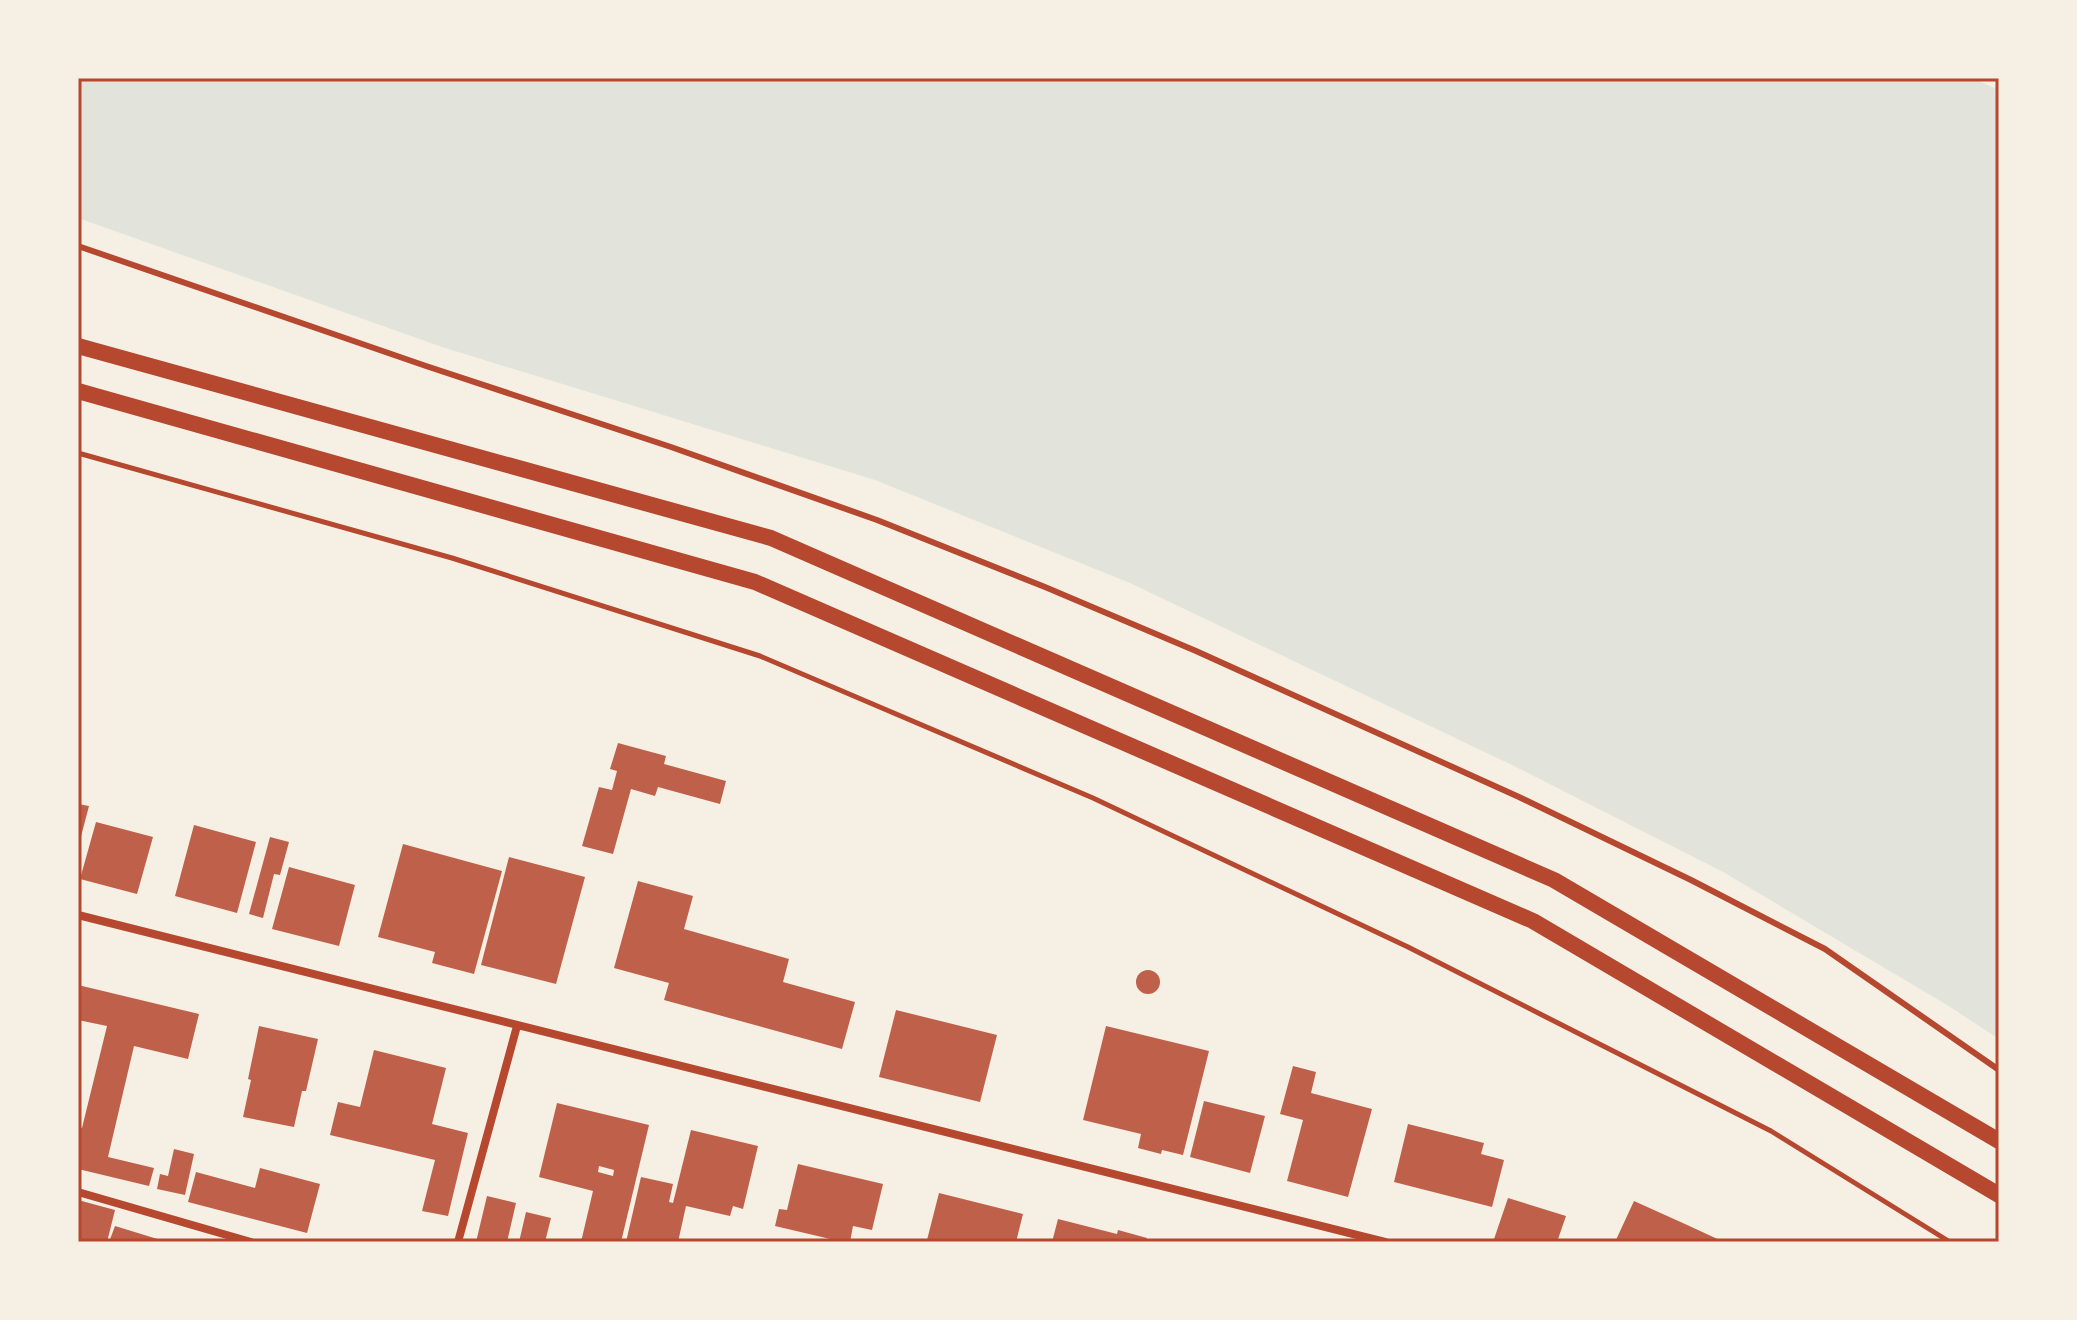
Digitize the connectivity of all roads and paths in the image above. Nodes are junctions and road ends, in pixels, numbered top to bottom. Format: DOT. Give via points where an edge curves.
graph roads {
  1 [pos="78,246"];
  2 [pos="78,346"];
  3 [pos="78,391"];
  4 [pos="78,453"];
  5 [pos="78,915"];
  6 [pos="517,1026"];
  7 [pos="1999,1070"];
  8 [pos="1999,1141"];
  9 [pos="78,1192"];
  10 [pos="1999,1195"];
  11 [pos="251,1242"];
  12 [pos="458,1242"];
  13 [pos="1385,1242"];
  14 [pos="1950,1242"];
  1 -- 7 [label="lane" via="877,520 1196,651 1519,797 1812,942"];
  2 -- 8 [label="main road" via="771,538 1554,880"];
  3 -- 10 [label="main road" via="755,582 1533,921"];
  4 -- 14 [label="path" via="452,558 760,656 1093,798 1408,947 1771,1131"];
  5 -- 6 [label="street"];
  6 -- 12 [label="street"];
  6 -- 13 [label="street"];
  9 -- 11 [label="street"];
}
